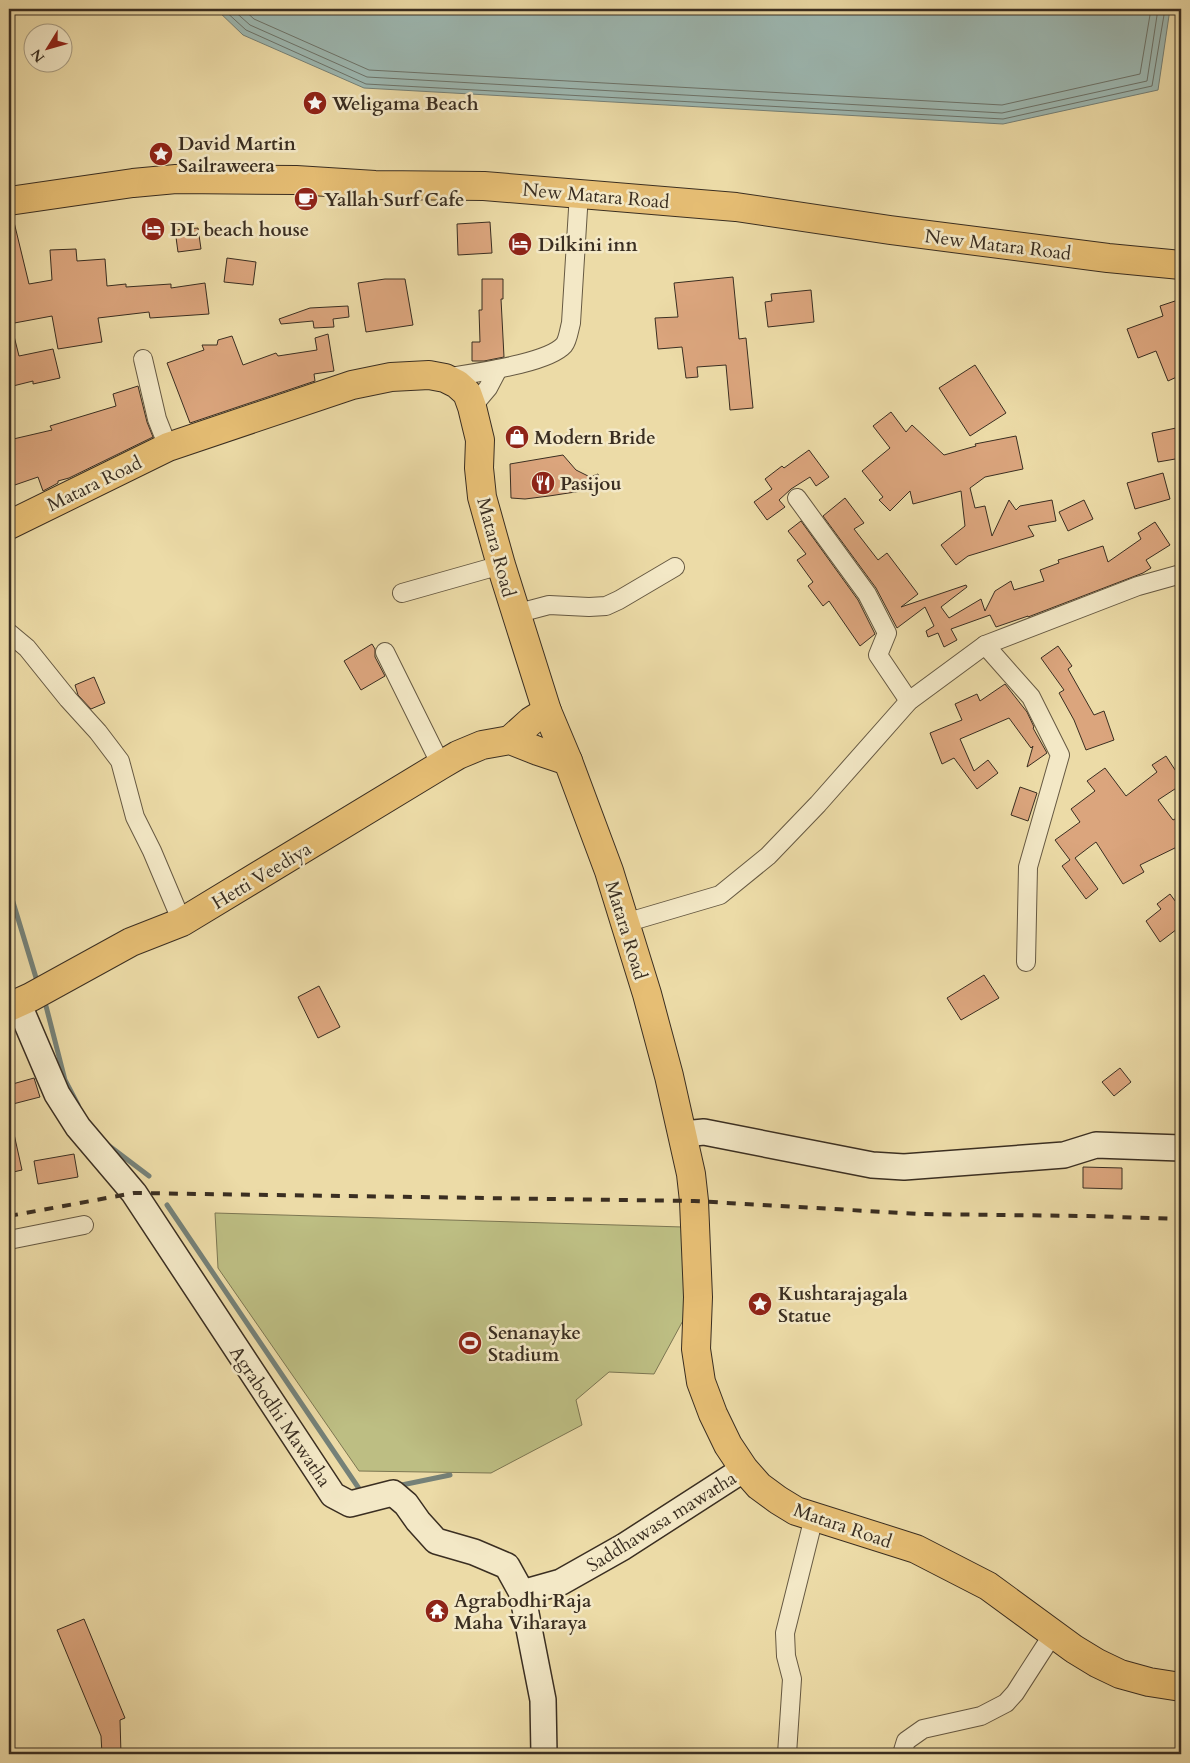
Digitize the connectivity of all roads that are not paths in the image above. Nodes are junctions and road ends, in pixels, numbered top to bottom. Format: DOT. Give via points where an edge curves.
graph roads {
  1 [pos="579,194"];
  2 [pos="9,201"];
  3 [pos="1181,265"];
  4 [pos="143,359"];
  5 [pos="498,369"];
  6 [pos="445,378"];
  7 [pos="472,407"];
  8 [pos="168,447"];
  9 [pos="797,498"];
  10 [pos="9,525"];
  11 [pos="501,565"];
  12 [pos="675,567"];
  13 [pos="1181,574"];
  14 [pos="402,593"];
  15 [pos="515,614"];
  16 [pos="9,633"];
  17 [pos="985,645"];
  18 [pos="385,652"];
  19 [pos="909,701"];
  20 [pos="547,711"];
  21 [pos="510,740"];
  22 [pos="568,760"];
  23 [pos="441,765"];
  24 [pos="182,922"];
  25 [pos="625,923"];
  26 [pos="1026,962"];
  27 [pos="19,1002"];
  28 [pos="683,1134"];
  29 [pos="1181,1148"];
  30 [pos="84,1225"];
  31 [pos="9,1240"];
  32 [pos="744,1469"];
  33 [pos="814,1518"];
  34 [pos="522,1593"];
  35 [pos="1053,1634"];
  36 [pos="1181,1687"];
  37 [pos="544,1754"];
  38 [pos="787,1754"];
  39 [pos="902,1754"];
  1 -- 2 [label="main road, New Matara Road" via="484,186 176,179"];
  1 -- 3 [label="main road, New Matara Road" via="736,207 890,230"];
  1 -- 5 [label="street" via="571,323 566,344 545,357"];
  4 -- 8 [label="street" via="157,419"];
  5 -- 6 [label="street"];
  5 -- 7 [label="street"];
  6 -- 7 [label="main road, Matara Road" via="466,393"];
  6 -- 8 [label="main road, Matara Road" via="410,376 352,385"];
  7 -- 11 [label="main road, Matara Road" via="480,440 482,498"];
  8 -- 10 [label="main road, Matara Road"];
  9 -- 19 [label="street" via="867,594 887,633 878,655"];
  11 -- 14 [label="street"];
  11 -- 15 [label="main road, Matara Road"];
  12 -- 15 [label="street" via="606,606 549,605"];
  13 -- 17 [label="street" via="1138,586"];
  15 -- 20 [label="main road, Matara Road"];
  16 -- 24 [label="street" via="27,648 120,761 135,817"];
  17 -- 19 [label="street"];
  17 -- 26 [label="street" via="1031,698 1060,755 1028,867"];
  18 -- 23 [label="street"];
  19 -- 25 [label="street" via="806,817 768,856 720,895"];
  20 -- 21 [label="main road"];
  20 -- 22 [label="main road, Matara Road"];
  21 -- 22 [label="main road"];
  21 -- 23 [label="main road, Hetti Veediya" via="482,745"];
  22 -- 25 [label="main road, Matara Road" via="610,871"];
  23 -- 24 [label="main road, Hetti Veediya"];
  24 -- 27 [label="main road, Hetti Veediya" via="131,942"];
  25 -- 28 [label="main road, Matara Road"];
  27 -- 34 [label="street, Agrabodhi Mawatha" via="57,1094 78,1127 134,1193 333,1495 350,1504 393,1493 436,1541 506,1566"];
  28 -- 29 [label="street" via="704,1132 872,1165 904,1167 1064,1155 1096,1145"];
  28 -- 32 [label="main road, Matara Road" via="694,1201 698,1297 696,1349 700,1374 713,1414"];
  30 -- 31 [label="street"];
  32 -- 33 [label="main road, Matara Road" via="778,1500"];
  32 -- 34 [label="street, Saddhawasa mawatha" via="623,1548 561,1582"];
  33 -- 35 [label="main road, Matara Road" via="916,1549 969,1575"];
  33 -- 38 [label="street" via="784,1633 792,1679"];
  34 -- 37 [label="street, Agrabodhi Mawatha" via="543,1700"];
  35 -- 36 [label="main road, Matara Road" via="1097,1664 1120,1674"];
  35 -- 39 [label="street" via="1006,1703 981,1716 923,1730 906,1741"];
}
